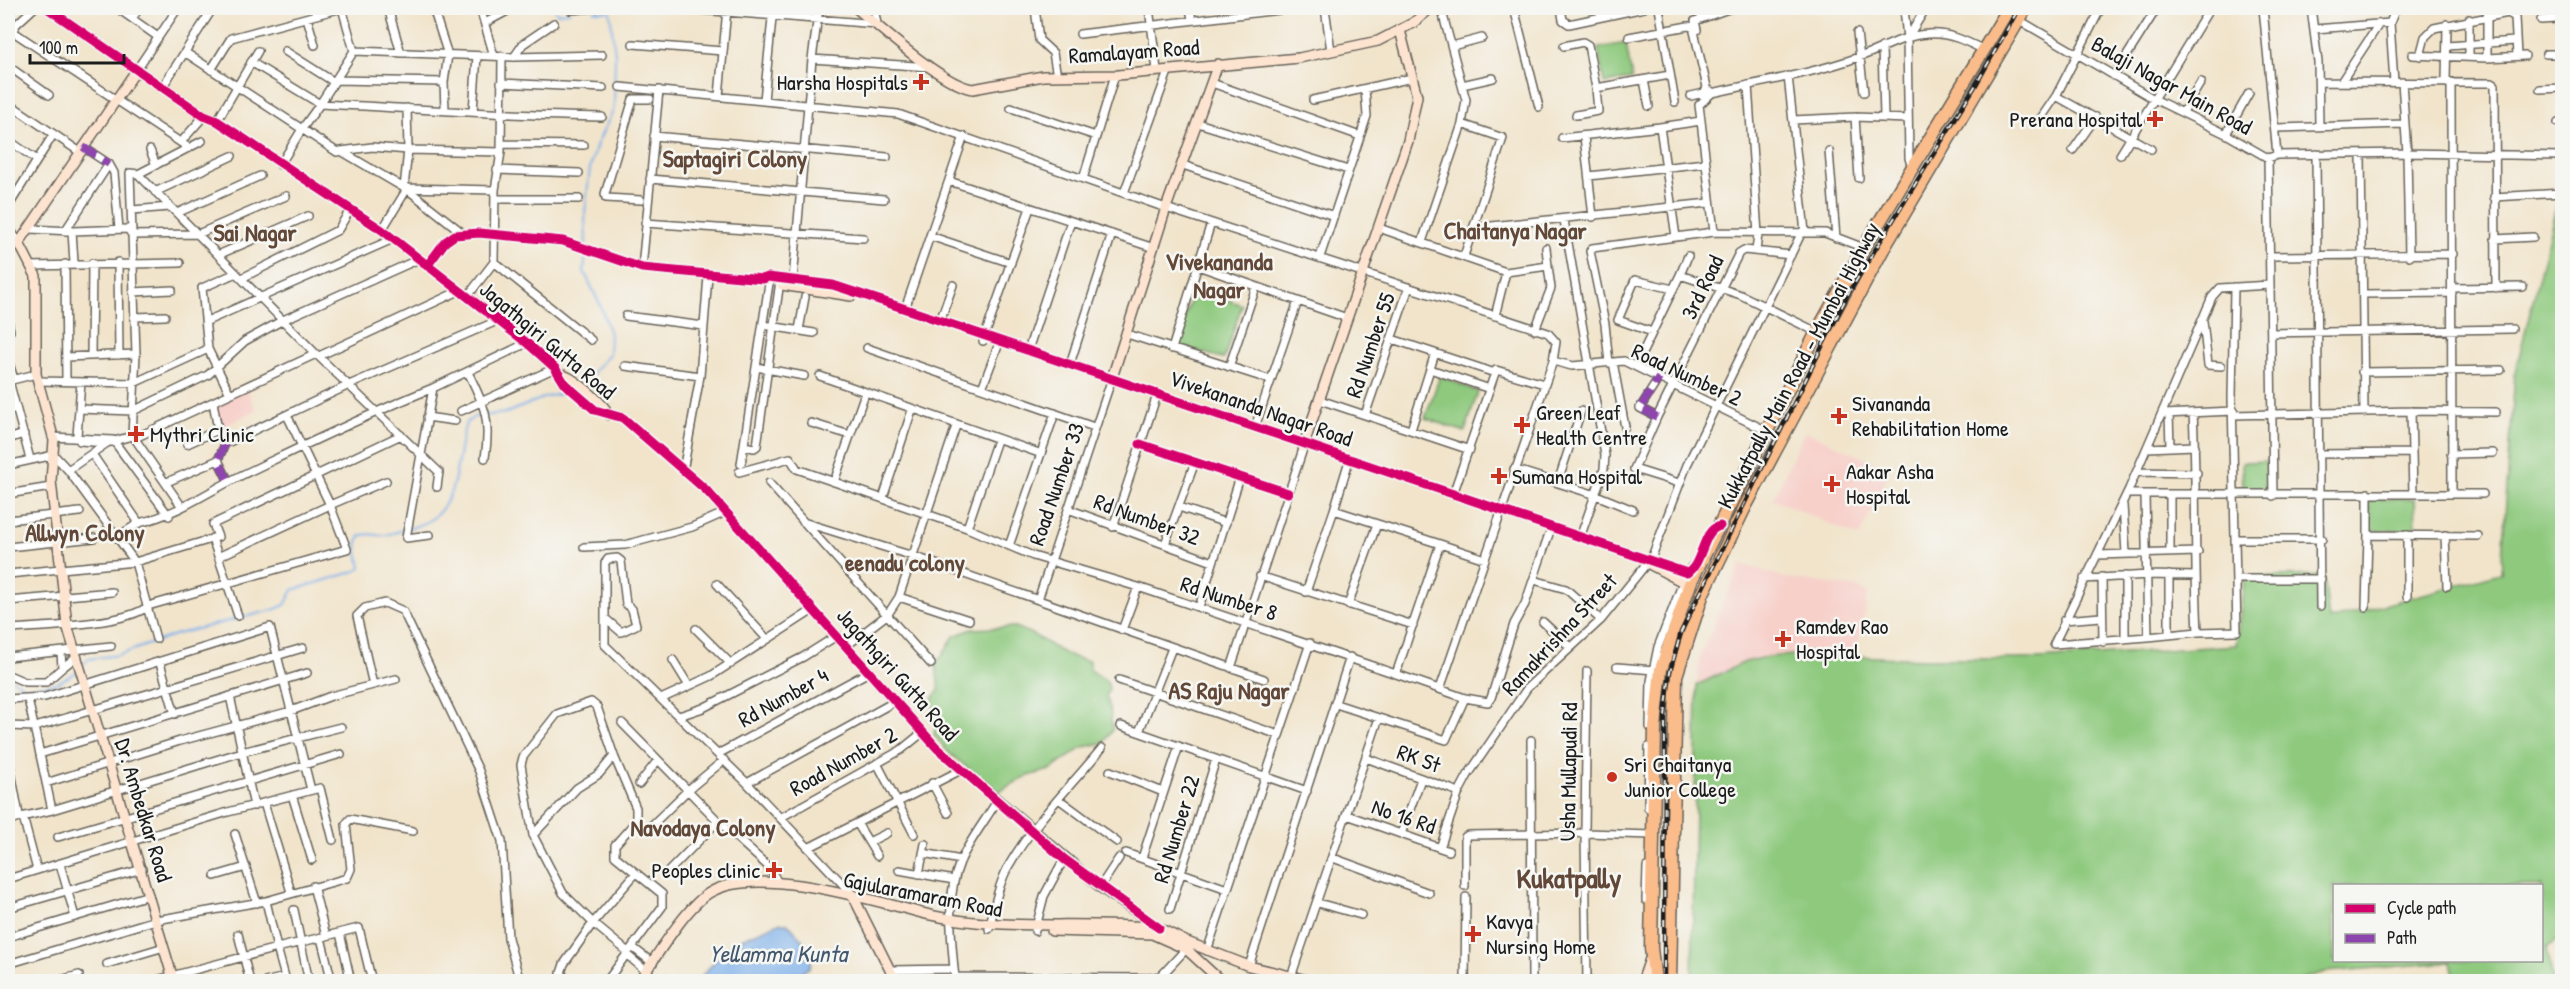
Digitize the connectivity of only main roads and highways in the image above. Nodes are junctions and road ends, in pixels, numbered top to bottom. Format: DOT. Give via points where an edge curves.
graph roads {
  1 [pos="2009,8"];
  2 [pos="2026,8"];
  3 [pos="1863,249"];
  4 [pos="1877,261"];
  5 [pos="1654,775"];
  6 [pos="1673,776"];
  7 [pos="1653,805"];
  8 [pos="1672,805"];
  9 [pos="1647,980"];
  10 [pos="1670,981"];
  1 -- 3 [label="highway, Kukkatpally Main Road - Mumbai Highway"];
  2 -- 4 [label="highway, Kukkatpally Main Road - Mumbai Highway"];
  3 -- 4 [label="highway"];
  3 -- 5 [label="highway, Kukkatpally Main Road - Mumbai Highway" via="1685,586 1662,652"];
  4 -- 6 [label="highway, Kukkatpally Main Road - Mumbai Highway" via="1705,586 1676,676"];
  5 -- 6 [label="highway"];
  5 -- 7 [label="highway, Kukkatpally Main Road - Mumbai Highway"];
  6 -- 8 [label="highway, Kukkatpally Main Road - Mumbai Highway"];
  7 -- 8 [label="highway"];
  7 -- 9 [label="highway, Kukkatpally Main Road - Mumbai Highway" via="1652,948"];
  8 -- 10 [label="highway, Kukkatpally Main Road - Mumbai Highway"];
}
